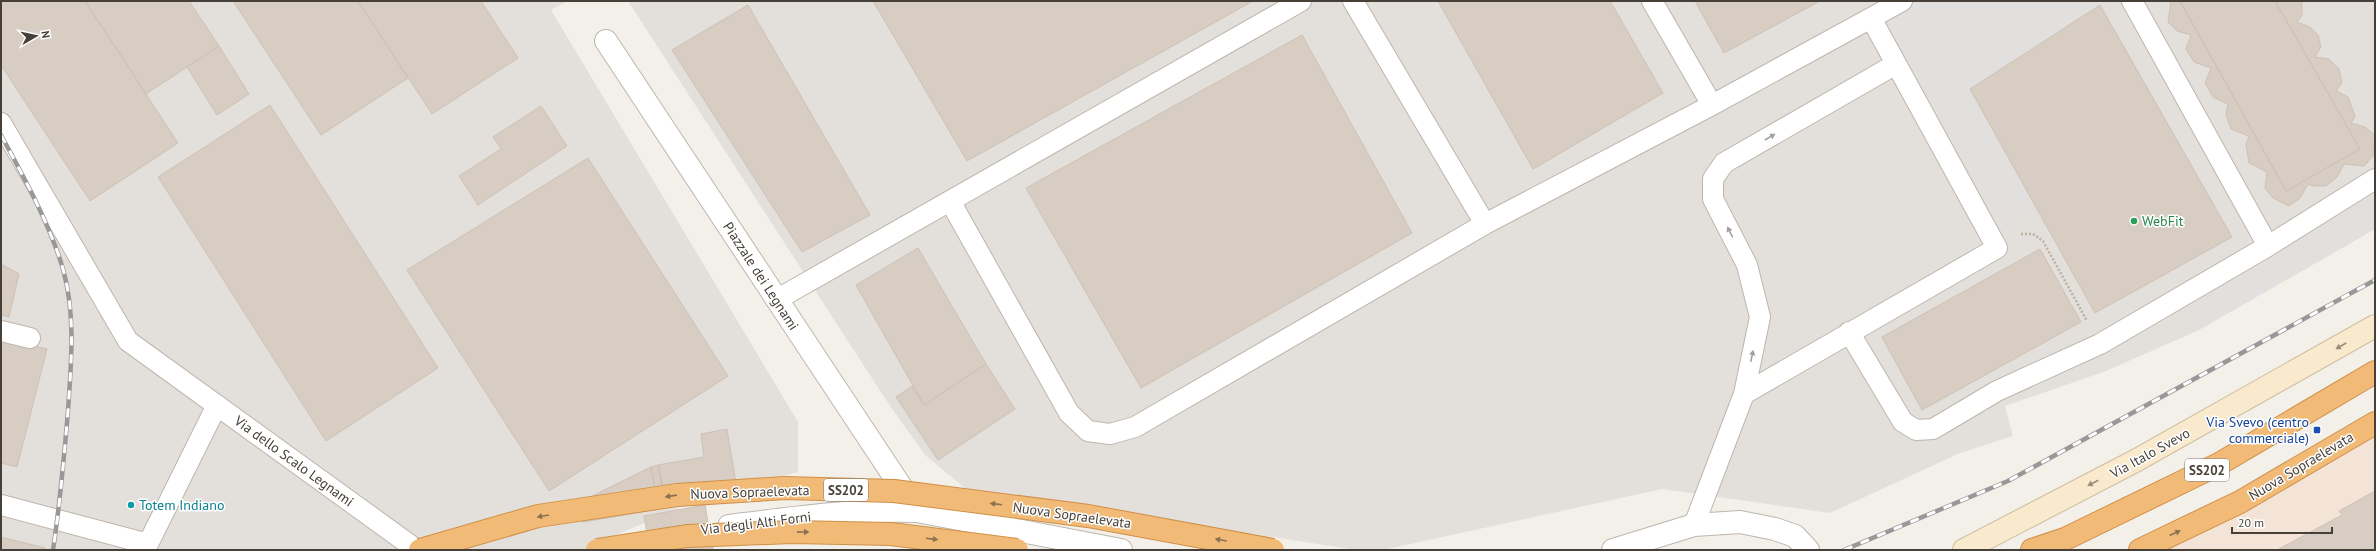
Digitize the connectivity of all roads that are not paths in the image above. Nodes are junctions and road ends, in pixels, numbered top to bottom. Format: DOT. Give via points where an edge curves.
graph roads {
  1 [pos="1301,1"];
  2 [pos="1353,1"];
  3 [pos="1652,1"];
  4 [pos="1902,1"];
  5 [pos="2132,1"];
  6 [pos="1871,18"];
  7 [pos="606,41"];
  8 [pos="1896,64"];
  9 [pos="1712,105"];
  10 [pos="1,123"];
  11 [pos="2375,179"];
  12 [pos="950,201"];
  13 [pos="1485,224"];
  14 [pos="2268,246"];
  15 [pos="776,300"];
  16 [pos="2375,326"];
  17 [pos="1,330"];
  18 [pos="1849,332"];
  19 [pos="30,338"];
  20 [pos="2375,372"];
  21 [pos="2375,385"];
  22 [pos="1744,394"];
  23 [pos="217,405"];
  24 [pos="2375,423"];
  25 [pos="1,505"];
  26 [pos="917,511"];
  27 [pos="1694,525"];
  28 [pos="418,550"];
  29 [pos="597,550"];
  30 [pos="1017,550"];
  31 [pos="1121,550"];
  32 [pos="1273,550"];
  33 [pos="1613,550"];
  34 [pos="1808,550"];
  35 [pos="1964,550"];
  36 [pos="2032,550"];
  37 [pos="2065,550"];
  38 [pos="2140,550"];
  1 -- 12 [label="lane"];
  2 -- 13 [label="lane"];
  3 -- 9 [label="lane"];
  4 -- 6 [label="lane"];
  5 -- 14 [label="lane"];
  6 -- 8 [label="lane"];
  6 -- 9 [label="lane"];
  7 -- 15 [label="street, Piazzale dei Legnami"];
  8 -- 18 [label="lane" via="1997,248"];
  22 -- 8 [label="lane, one-way" via="1760,317 1747,265 1713,199 1713,179 1724,164"];
  9 -- 13 [label="lane"];
  10 -- 23 [label="lane, Via dello Scalo Legnami" via="128,341"];
  11 -- 14 [label="lane"];
  12 -- 13 [label="lane" via="1069,413 1088,430 1110,434 1135,427"];
  12 -- 15 [label="lane"];
  14 -- 18 [label="lane" via="2100,344 1997,391 1933,429 1916,430 1903,422"];
  15 -- 26 [label="street, Piazzale dei Legnami"];
  16 -- 35 [label="main road, Via Italo Svevo, one-way" via="2137,460"];
  17 -- 19 [label="lane"];
  18 -- 22 [label="lane"];
  20 -- 36 [label="highway, SS202" via="2219,464 2065,539"];
  21 -- 37 [label="main road" via="2173,496"];
  22 -- 27 [label="lane"];
  23 -- 25 [label="lane" via="148,544"];
  23 -- 28 [label="lane, Via dello Scalo Legnami"];
  38 -- 24 [label="highway, Nuova Sopraelevata, one-way" via="2240,502"];
  26 -- 29 [label="street, Via degli Alti Forni" via="885,510 816,515 682,532"];
  26 -- 31 [label="street, Via degli Alti Forni"];
  27 -- 33 [label="street"];
  27 -- 34 [label="street" via="1740,522 1775,529 1795,536"];
  32 -- 28 [label="highway, Nuova Sopraelevata / SS202, one-way, bridge" via="1088,516 910,493 785,488 677,495 538,516"];
  29 -- 30 [label="highway, one-way, bridge" via="687,536 792,532 891,534"];
}
